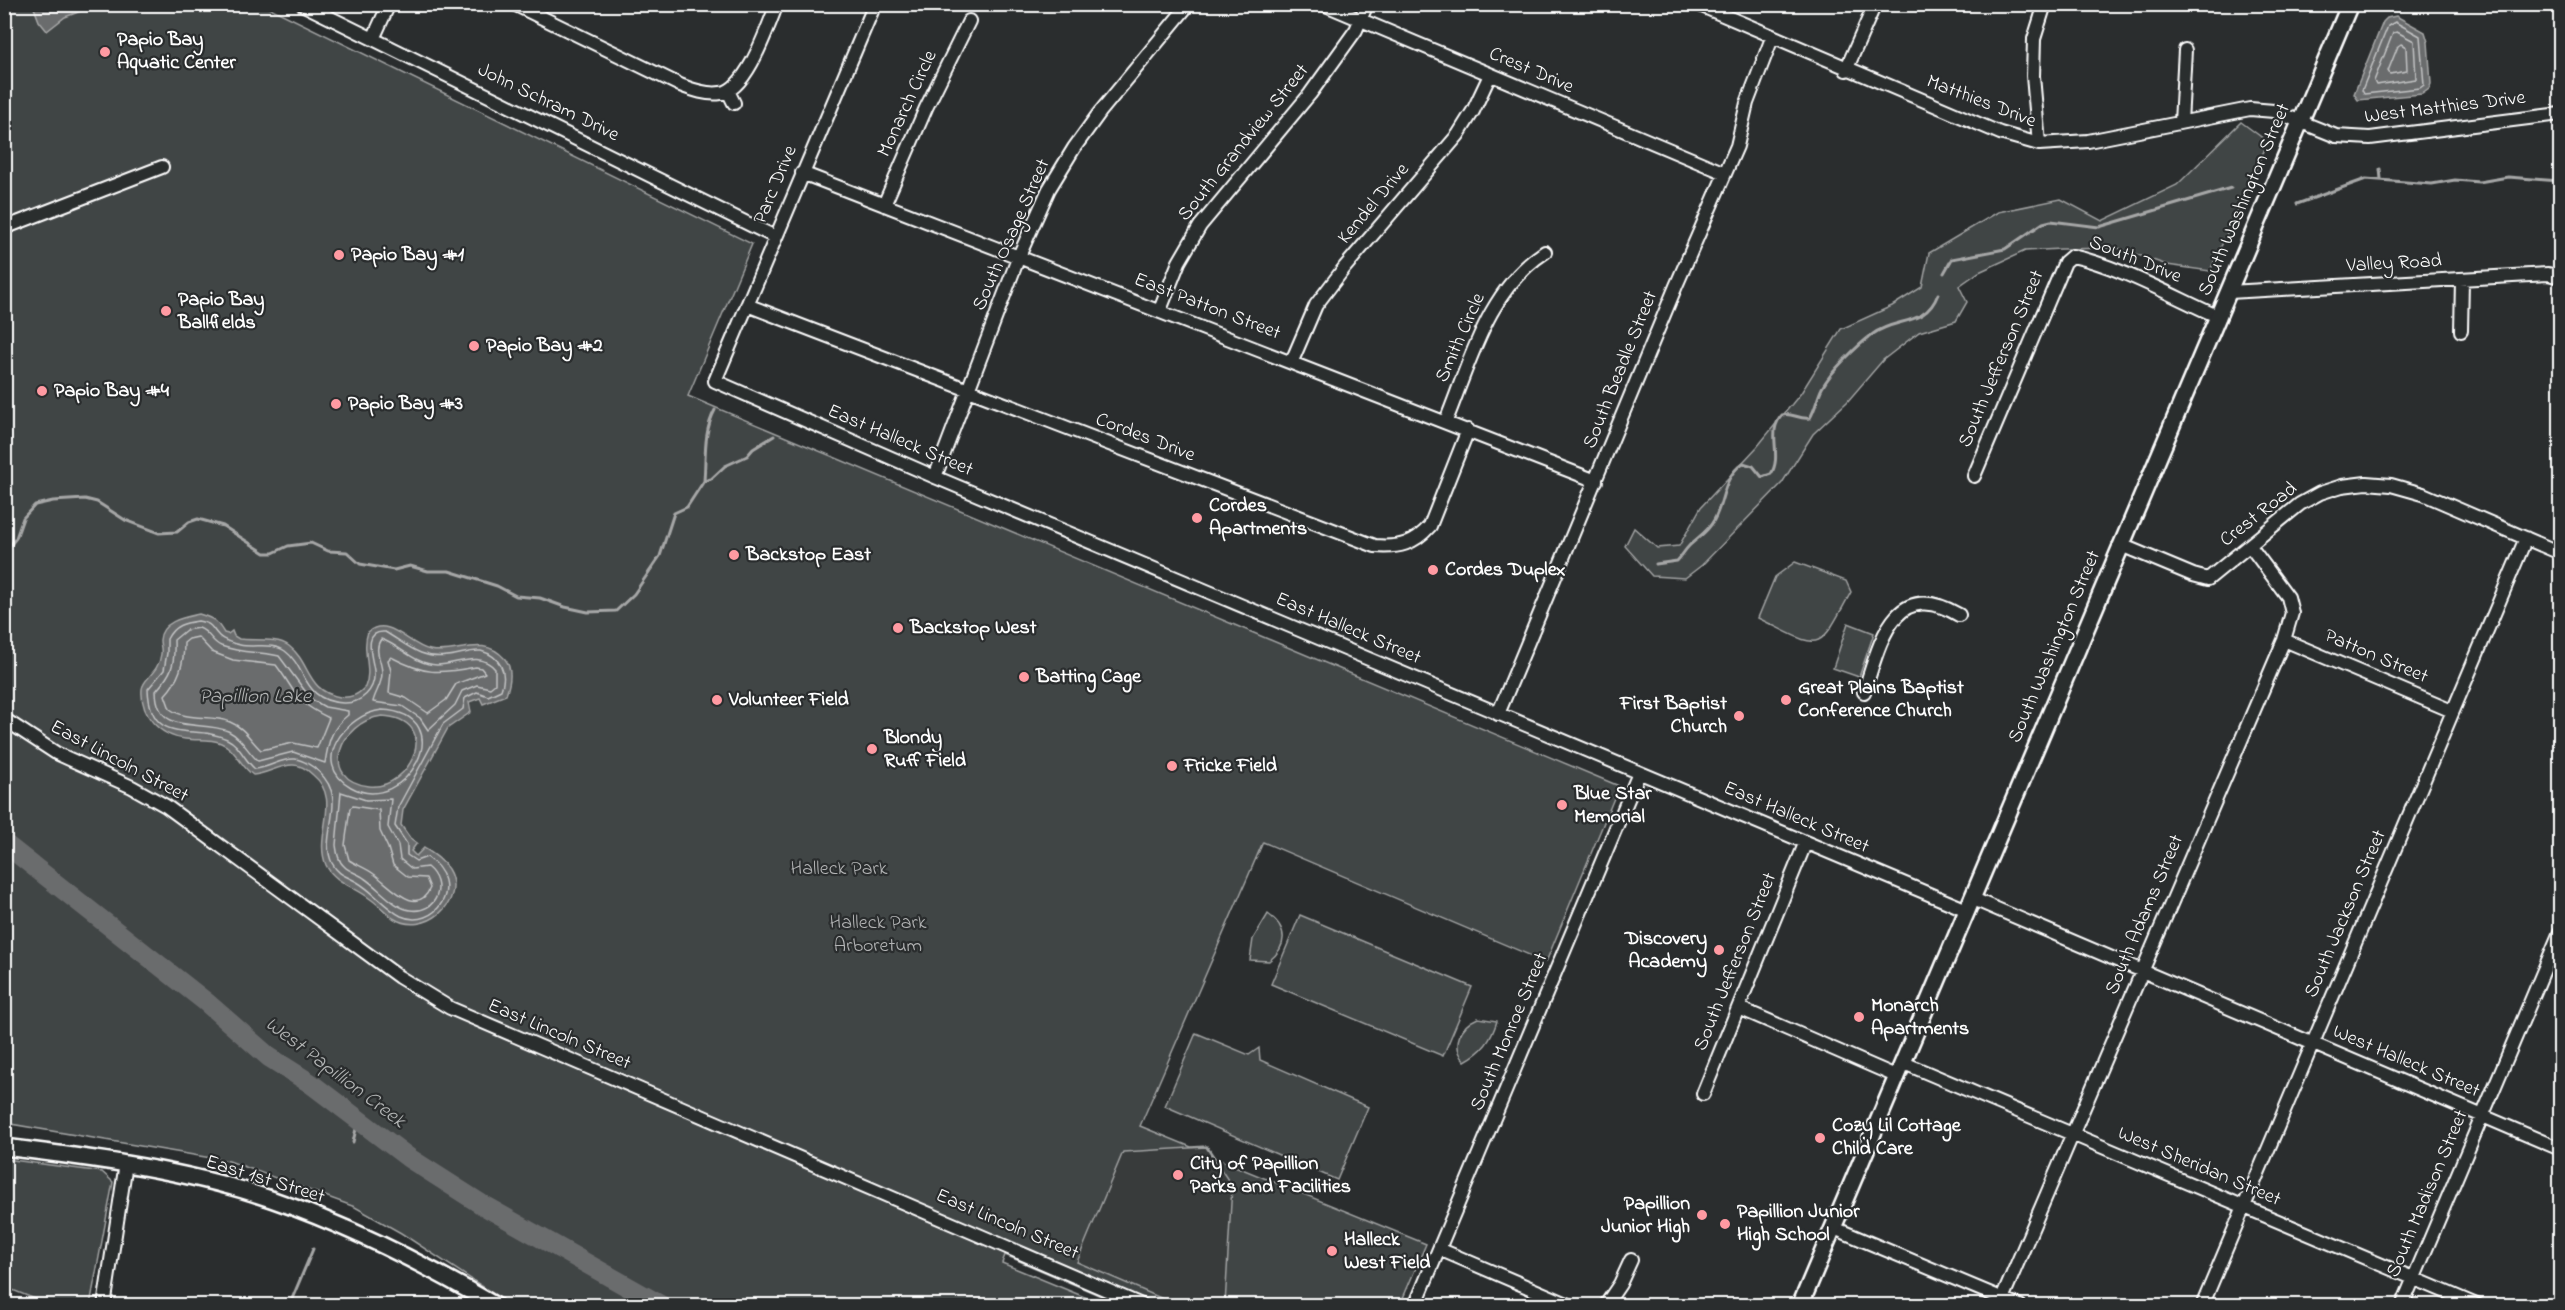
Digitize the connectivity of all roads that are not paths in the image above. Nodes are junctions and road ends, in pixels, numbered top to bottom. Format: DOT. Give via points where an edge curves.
graph roads {
  1 [pos="302,4"];
  2 [pos="389,4"];
  3 [pos="514,4"];
  4 [pos="777,4"];
  5 [pos="875,4"];
  6 [pos="1189,4"];
  7 [pos="1323,4"];
  8 [pos="1367,4"];
  9 [pos="1875,4"];
  10 [pos="2045,4"];
  11 [pos="2350,4"];
  12 [pos="1699,5"];
  13 [pos="1361,20"];
  14 [pos="969,21"];
  15 [pos="1772,38"];
  16 [pos="373,39"];
  17 [pos="2185,50"];
  18 [pos="1846,70"];
  19 [pos="1490,75"];
  20 [pos="728,91"];
  21 [pos="734,103"];
  22 [pos="2560,114"];
  23 [pos="2301,121"];
  24 [pos="2181,122"];
  25 [pos="2039,144"];
  26 [pos="162,167"];
  27 [pos="802,173"];
  28 [pos="1725,173"];
  29 [pos="884,204"];
  30 [pos="4,228"];
  31 [pos="775,237"];
  32 [pos="1545,252"];
  33 [pos="1019,256"];
  34 [pos="2069,258"];
  35 [pos="2560,277"];
  36 [pos="2462,280"];
  37 [pos="2229,292"];
  38 [pos="747,305"];
  39 [pos="1160,310"];
  40 [pos="2219,317"];
  41 [pos="2461,331"];
  42 [pos="1292,361"];
  43 [pos="715,381"];
  44 [pos="968,390"];
  45 [pos="1446,422"];
  46 [pos="1468,430"];
  47 [pos="1974,476"];
  48 [pos="935,477"];
  49 [pos="1596,481"];
  50 [pos="2526,538"];
  51 [pos="2121,544"];
  52 [pos="2250,546"];
  53 [pos="2560,553"];
  54 [pos="1959,615"];
  55 [pos="2284,640"];
  56 [pos="1864,692"];
  57 [pos="2452,711"];
  58 [pos="1498,714"];
  59 [pos="4,719"];
  60 [pos="1639,773"];
  61 [pos="1805,844"];
  62 [pos="1969,904"];
  63 [pos="2560,932"];
  64 [pos="2556,955"];
  65 [pos="2143,971"];
  66 [pos="1739,1008"];
  67 [pos="2313,1043"];
  68 [pos="1904,1063"];
  69 [pos="1898,1077"];
  70 [pos="1703,1094"];
  71 [pos="2482,1115"];
  72 [pos="2073,1135"];
  73 [pos="4,1147"];
  74 [pos="2560,1149"];
  75 [pos="126,1163"];
  76 [pos="2244,1208"];
  77 [pos="1834,1228"];
  78 [pos="1439,1249"];
  79 [pos="1631,1260"];
  80 [pos="2414,1278"];
  81 [pos="2001,1302"];
  82 [pos="104,1305"];
  83 [pos="496,1305"];
  84 [pos="1144,1305"];
  85 [pos="1415,1305"];
  86 [pos="1572,1305"];
  87 [pos="1605,1305"];
  88 [pos="1800,1305"];
  89 [pos="2020,1305"];
  90 [pos="2202,1305"];
  91 [pos="2402,1305"];
  92 [pos="2479,1305"];
  1 -- 16 [label="street, John Schram Drive"];
  2 -- 16 [label="street"];
  3 -- 20 [label="street" via="680,85 698,92"];
  4 -- 20 [label="street" via="753,61"];
  5 -- 27 [label="street, Parc Drive"];
  6 -- 33 [label="street, South Osage Street" via="1074,148 1049,189"];
  7 -- 13 [label="street, Crest Drive"];
  8 -- 13 [label="street, South Grandview Street"];
  9 -- 18 [label="street"];
  10 -- 25 [label="street" via="2034,39"];
  11 -- 23 [label="main road, South Washington Street"];
  12 -- 15 [label="street, Matthies Drive"];
  13 -- 19 [label="street, Crest Drive"];
  13 -- 39 [label="street, South Grandview Street" via="1310,94 1200,226 1179,262"];
  14 -- 29 [label="street, Monarch Circle"];
  15 -- 18 [label="street, Matthies Drive"];
  15 -- 28 [label="street, South Beadle Street"];
  16 -- 31 [label="street, John Schram Drive"];
  17 -- 24 [label="street"];
  18 -- 25 [label="street, Matthies Drive" via="2000,134"];
  19 -- 28 [label="street, Crest Drive"];
  19 -- 42 [label="street, Kendel Drive" via="1458,135 1316,305"];
  20 -- 21 [label="street"];
  22 -- 23 [label="street, West Matthies Drive" via="2370,138 2336,136"];
  23 -- 24 [label="street, Matthies Drive" via="2274,111 2250,109"];
  23 -- 37 [label="main road, South Washington Street"];
  24 -- 25 [label="street, Matthies Drive" via="2088,141"];
  26 -- 30 [label="street"];
  27 -- 29 [label="street, East Patton Street"];
  27 -- 31 [label="street, Parc Drive"];
  28 -- 49 [label="street, South Beadle Street"];
  29 -- 33 [label="street, East Patton Street"];
  31 -- 38 [label="street, Parc Drive"];
  32 -- 45 [label="street, Smith Circle" via="1506,288 1486,319"];
  33 -- 39 [label="street, East Patton Street"];
  33 -- 44 [label="street, South Osage Street"];
  34 -- 40 [label="street, South Drive" via="2084,258"];
  34 -- 47 [label="street, South Jefferson Street"];
  35 -- 36 [label="street, Valley Road" via="2548,274"];
  36 -- 37 [label="street, Valley Road"];
  36 -- 41 [label="street"];
  37 -- 40 [label="main road, South Washington Street"];
  38 -- 43 [label="street, Parc Drive"];
  38 -- 44 [label="street, Cordes Drive"];
  39 -- 42 [label="street, East Patton Street"];
  40 -- 51 [label="main road, South Washington Street"];
  42 -- 45 [label="street, East Patton Street"];
  43 -- 48 [label="street, East Halleck Street"];
  44 -- 46 [label="street, Cordes Drive" via="1375,546 1409,544 1430,526"];
  44 -- 48 [label="street, South Osage Street"];
  45 -- 46 [label="street, East Patton Street"];
  46 -- 49 [label="street, East Patton Street"];
  48 -- 58 [label="street, East Halleck Street"];
  49 -- 58 [label="street, South Beadle Street"];
  50 -- 52 [label="street, Crest Road" via="2423,494 2366,483 2320,493 2279,519"];
  50 -- 53 [label="street, Crest Road"];
  50 -- 57 [label="street, South Jackson Street"];
  51 -- 52 [label="street, Crest Road" via="2208,579"];
  51 -- 62 [label="main road, South Washington Street"];
  52 -- 55 [label="street, South Adams Street" via="2288,597 2292,613"];
  54 -- 56 [label="street" via="1945,607 1917,603 1894,616 1881,640"];
  55 -- 57 [label="street, Patton Street"];
  55 -- 65 [label="street, South Adams Street"];
  57 -- 67 [label="street, South Jackson Street"];
  58 -- 60 [label="street, East Halleck Street"];
  59 -- 84 [label="street, East Lincoln Street" via="56,753 166,806 390,970 450,1008"];
  60 -- 61 [label="street, East Halleck Street"];
  60 -- 78 [label="street, South Monroe Street"];
  61 -- 62 [label="street, East Halleck Street"];
  61 -- 66 [label="street, South Jefferson Street"];
  62 -- 65 [label="street, West Halleck Street"];
  62 -- 68 [label="main road, South Washington Street"];
  63 -- 64 [label="street, South Madison Street"];
  64 -- 71 [label="street, South Madison Street"];
  65 -- 67 [label="street, West Halleck Street"];
  65 -- 72 [label="street, South Adams Street"];
  66 -- 69 [label="street"];
  66 -- 70 [label="street, South Jefferson Street"];
  67 -- 71 [label="street, West Halleck Street"];
  67 -- 76 [label="street, South Jackson Street"];
  68 -- 69 [label="main road, South Washington Street"];
  68 -- 72 [label="street, West Sheridan Street"];
  69 -- 77 [label="main road, South Washington Street"];
  71 -- 74 [label="street, West Halleck Street"];
  71 -- 80 [label="street, South Madison Street"];
  72 -- 76 [label="street, West Sheridan Street"];
  72 -- 81 [label="street, South Adams Street"];
  73 -- 75 [label="main road, East 1st Street"];
  75 -- 82 [label="street"];
  75 -- 83 [label="main road, East 1st Street" via="241,1190 308,1213 399,1253"];
  76 -- 80 [label="street, West Sheridan Street"];
  76 -- 90 [label="street, South Jackson Street"];
  77 -- 81 [label="street"];
  77 -- 88 [label="main road, South Washington Street"];
  78 -- 85 [label="street, South Monroe Street"];
  78 -- 86 [label="street"];
  79 -- 87 [label="street"];
  80 -- 91 [label="street, South Madison Street"];
  80 -- 92 [label="street, West Sheridan Street"];
  81 -- 89 [label="street"];
}
